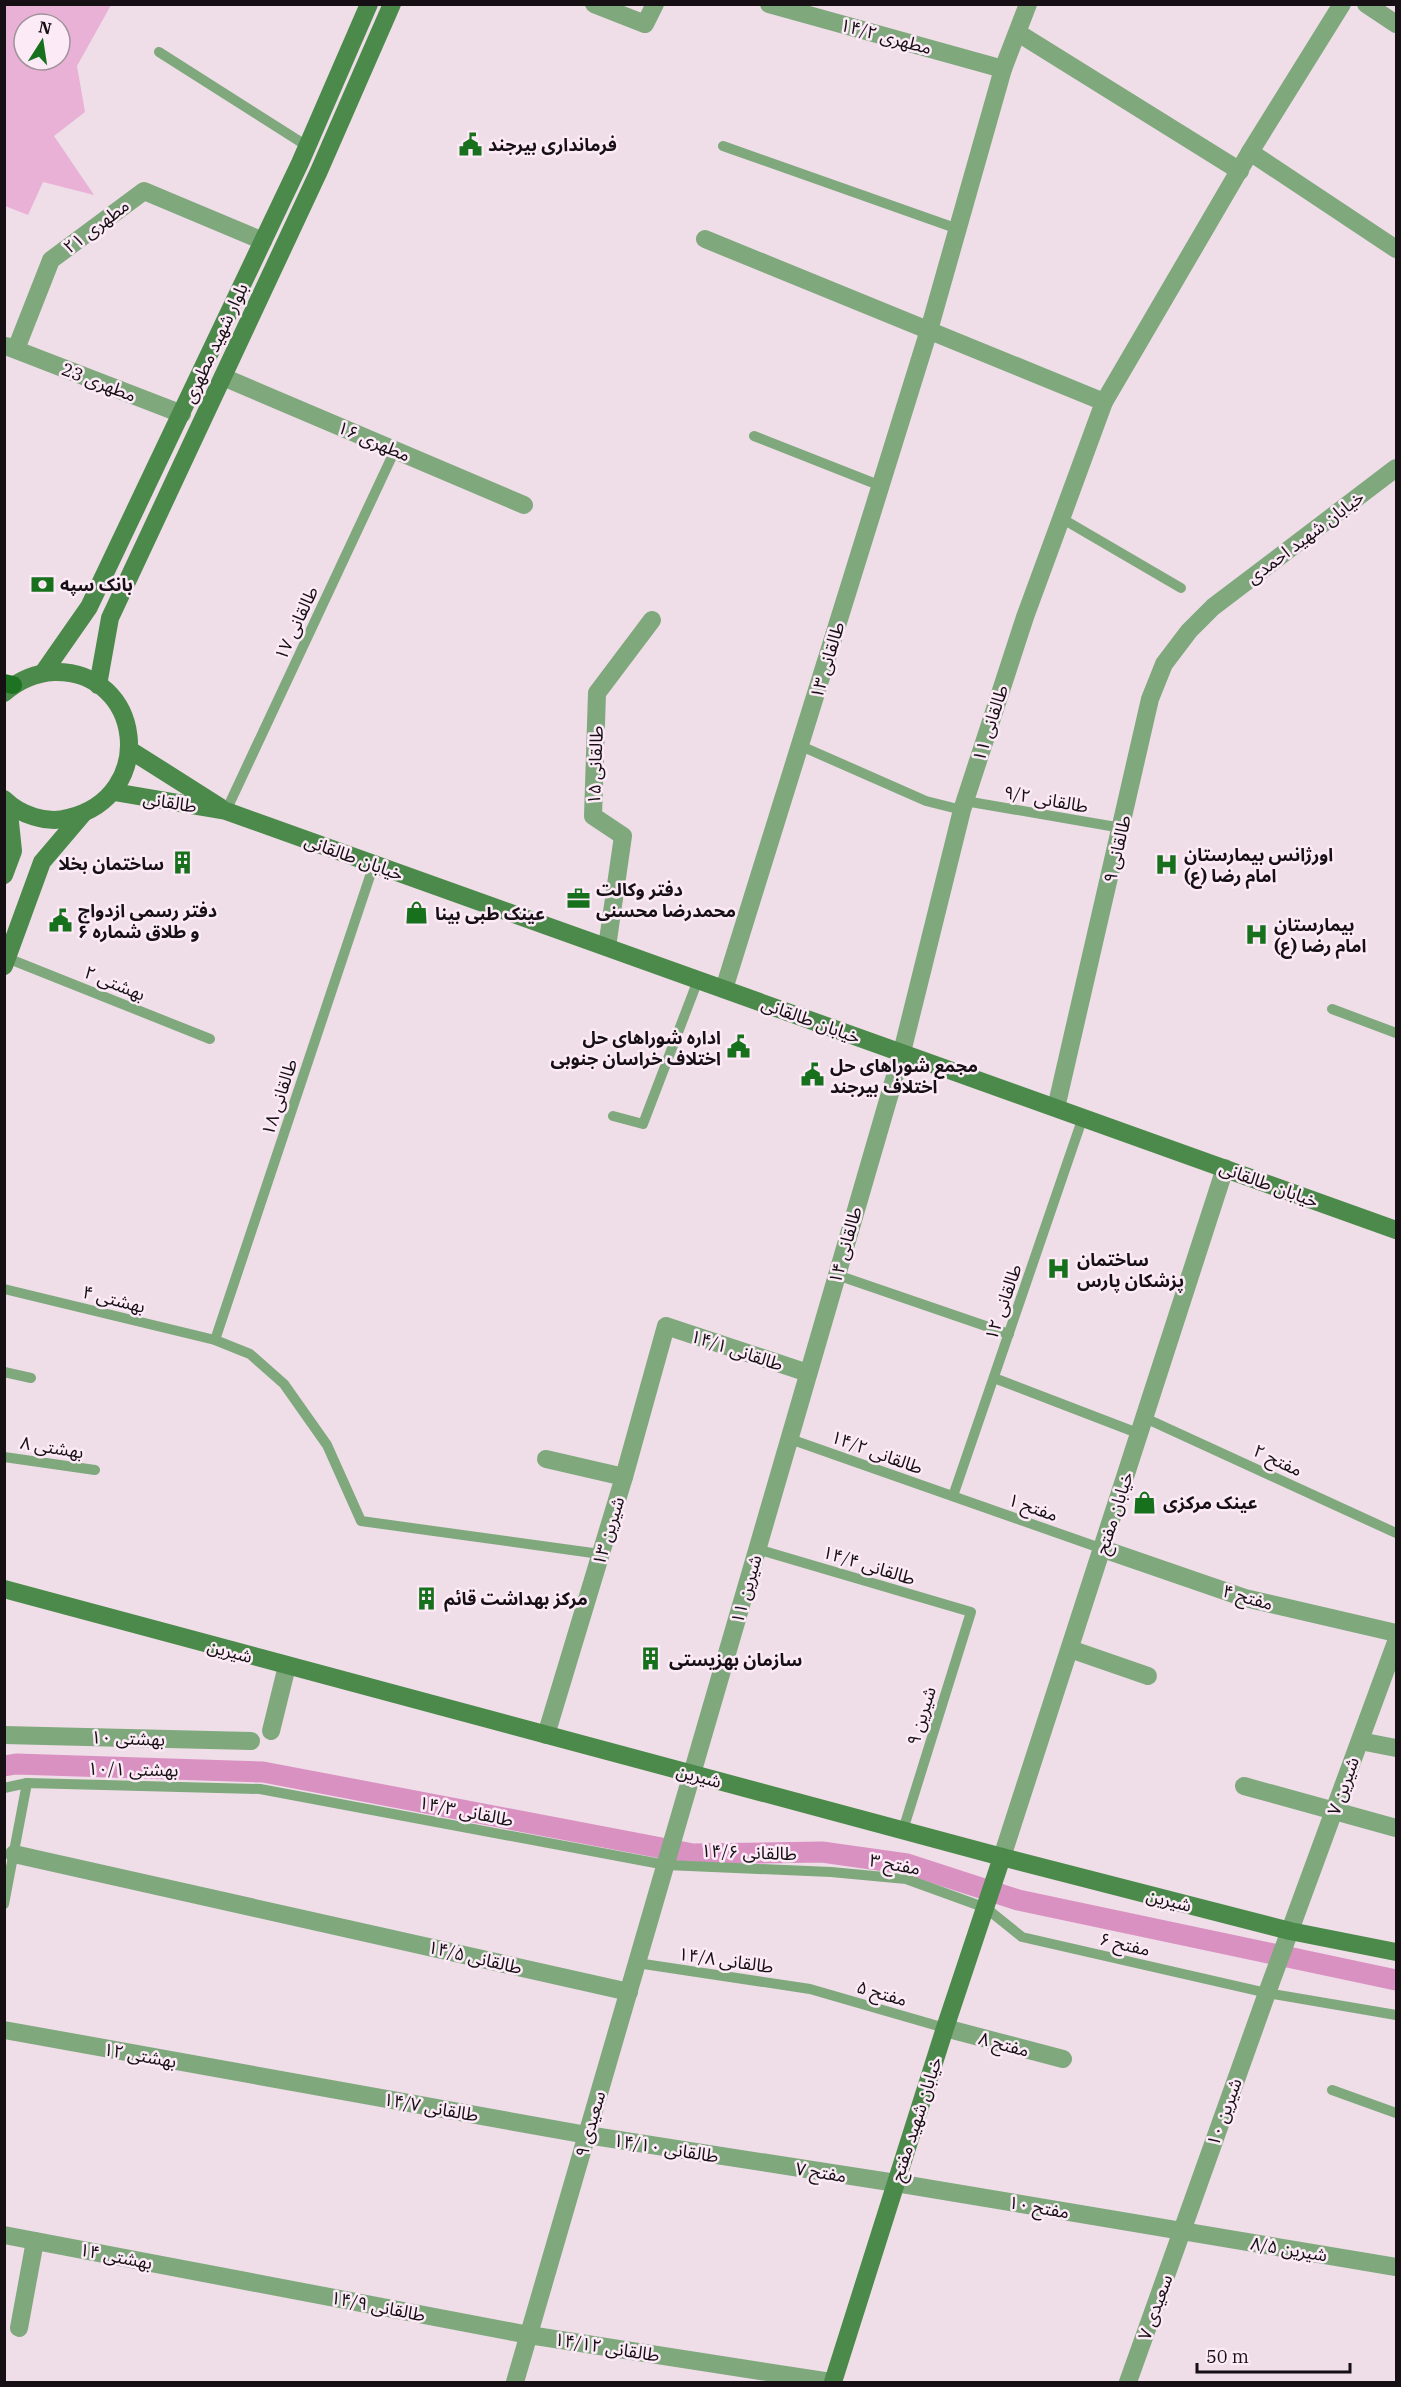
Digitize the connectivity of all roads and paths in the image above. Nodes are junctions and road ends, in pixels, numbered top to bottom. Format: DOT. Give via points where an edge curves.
graph roads {
  1 [pos="369,4"];
  2 [pos="392,4"];
  3 [pos="594,4"];
  4 [pos="655,4"];
  5 [pos="768,4"];
  6 [pos="1028,4"];
  7 [pos="1342,4"];
  8 [pos="1366,4"];
  9 [pos="1396,24"];
  10 [pos="1018,33"];
  11 [pos="159,52"];
  12 [pos="1003,69"];
  13 [pos="307,146"];
  14 [pos="723,146"];
  15 [pos="1250,152"];
  16 [pos="1240,171"];
  17 [pos="958,229"];
  18 [pos="705,238"];
  19 [pos="263,241"];
  20 [pos="1396,249"];
  21 [pos="929,330"];
  22 [pos="10,347"];
  23 [pos="223,377"];
  24 [pos="1104,402"];
  25 [pos="182,414"];
  26 [pos="754,436"];
  27 [pos="395,450"];
  28 [pos="1396,468"];
  29 [pos="881,486"];
  30 [pos="524,505"];
  31 [pos="1061,518"];
  32 [pos="1181,588"];
  33 [pos="1213,607"];
  34 [pos="652,620"];
  35 [pos="44,673"];
  36 [pos="98,685"];
  37 [pos="7,687"];
  38 [pos="801,746"];
  39 [pos="130,750"];
  40 [pos="114,792"];
  41 [pos="6,801"];
  42 [pos="964,806"];
  43 [pos="226,811"];
  44 [pos="82,815"];
  45 [pos="1122,828"];
  46 [pos="374,864"];
  47 [pos="4,875"];
  48 [pos="607,947"];
  49 [pos="6,962"];
  50 [pos="698,980"];
  51 [pos="724,989"];
  52 [pos="1332,1009"];
  53 [pos="1396,1033"];
  54 [pos="210,1039"];
  55 [pos="902,1052"];
  56 [pos="1056,1108"];
  57 [pos="613,1116"];
  58 [pos="1083,1117"];
  59 [pos="1225,1168"];
  60 [pos="1396,1230"];
  61 [pos="837,1275"];
  62 [pos="4,1289"];
  63 [pos="666,1326"];
  64 [pos="1009,1334"];
  65 [pos="215,1340"];
  66 [pos="4,1371"];
  67 [pos="808,1373"];
  68 [pos="31,1378"];
  69 [pos="994,1378"];
  70 [pos="1142,1426"];
  71 [pos="790,1438"];
  72 [pos="4,1457"];
  73 [pos="546,1459"];
  74 [pos="95,1470"];
  75 [pos="624,1477"];
  76 [pos="953,1496"];
  77 [pos="1396,1533"];
  78 [pos="757,1549"];
  79 [pos="1103,1549"];
  80 [pos="600,1554"];
  81 [pos="4,1589"];
  82 [pos="971,1612"];
  83 [pos="1396,1633"];
  84 [pos="1396,1642"];
  85 [pos="1070,1650"];
  86 [pos="287,1666"];
  87 [pos="1148,1676"];
  88 [pos="271,1731"];
  89 [pos="4,1735"];
  90 [pos="546,1735"];
  91 [pos="1360,1740"];
  92 [pos="251,1741"];
  93 [pos="1396,1748"];
  94 [pos="692,1774"];
  95 [pos="27,1783"];
  96 [pos="1244,1786"];
  97 [pos="4,1788"];
  98 [pos="260,1789"];
  99 [pos="1334,1810"];
  100 [pos="678,1821"];
  101 [pos="1396,1828"];
  102 [pos="903,1830"];
  103 [pos="14,1854"];
  104 [pos="1002,1857"];
  105 [pos="666,1865"];
  106 [pos="831,1872"];
  107 [pos="4,1904"];
  108 [pos="986,1908"];
  109 [pos="1290,1931"];
  110 [pos="1396,1952"];
  111 [pos="637,1964"];
  112 [pos="810,1989"];
  113 [pos="629,1992"];
  114 [pos="1267,1993"];
  115 [pos="1395,2015"];
  116 [pos="945,2028"];
  117 [pos="4,2030"];
  118 [pos="1063,2059"];
  119 [pos="275,2080"];
  120 [pos="1332,2090"];
  121 [pos="1396,2113"];
  122 [pos="587,2135"];
  123 [pos="745,2160"];
  124 [pos="896,2183"];
  125 [pos="1182,2231"];
  126 [pos="4,2235"];
  127 [pos="35,2241"];
  128 [pos="1396,2267"];
  129 [pos="227,2278"];
  130 [pos="19,2328"];
  131 [pos="529,2335"];
  132 [pos="515,2382"];
  133 [pos="832,2382"];
  134 [pos="1128,2382"];
  1 -- 13 [label="main road, بلوار شهید مطهری"];
  2 -- 23 [label="main road, بلوار شهید مطهری"];
  3 -- 4 [label="street" via="645,24"];
  5 -- 12 [label="street, مطهری ۱۴/۲"];
  6 -- 10 [label="street, طالقانی ۱۳"];
  7 -- 15 [label="street, طالقانی ۱۱"];
  8 -- 9 [label="street"];
  10 -- 12 [label="street, طالقانی ۱۳"];
  10 -- 16 [label="street"];
  11 -- 13 [label="lane"];
  12 -- 17 [label="street, طالقانی ۱۳"];
  13 -- 19 [label="main road, بلوار شهید مطهری"];
  14 -- 17 [label="lane"];
  15 -- 16 [label="street, طالقانی ۱۱"];
  15 -- 20 [label="street"];
  16 -- 24 [label="street, طالقانی ۱۱"];
  17 -- 21 [label="street, طالقانی ۱۳"];
  18 -- 21 [label="street"];
  19 -- 22 [label="street, مطهری ۲۱" via="144,191 51,260"];
  19 -- 25 [label="main road, بلوار شهید مطهری"];
  21 -- 24 [label="street"];
  21 -- 29 [label="street, طالقانی ۱۳"];
  22 -- 25 [label="street, مطهری 23"];
  23 -- 27 [label="street, مطهری ۱۶"];
  23 -- 36 [label="main road, بلوار شهید مطهری" via="110,618"];
  24 -- 31 [label="street, طالقانی ۱۱"];
  25 -- 35 [label="main road, بلوار شهید مطهری" via="89,608"];
  26 -- 29 [label="lane"];
  27 -- 30 [label="street, مطهری ۱۶"];
  27 -- 43 [label="lane, طالقانی ۱۷"];
  28 -- 33 [label="street, خیابان شهید احمدی"];
  29 -- 38 [label="street, طالقانی ۱۳"];
  31 -- 32 [label="lane"];
  31 -- 42 [label="street, طالقانی ۱۱"];
  33 -- 45 [label="street, طالقانی ۹" via="1164,664 1150,699"];
  34 -- 48 [label="street, طالقانی ۱۵" via="597,693 593,816 623,836"];
  35 -- 36 [label="main road" via="72,674"];
  35 -- 37 [label="main road"];
  36 -- 39 [label="main road" via="122,713 129,731"];
  38 -- 42 [label="lane, طالقانی ۹/۲" via="926,801"];
  38 -- 51 [label="street, طالقانی ۱۳"];
  39 -- 40 [label="main road" via="125,773"];
  39 -- 43 [label="main road"];
  40 -- 43 [label="main road, طالقانی"];
  40 -- 44 [label="main road" via="100,806"];
  41 -- 44 [label="main road" via="44,819"];
  41 -- 47 [label="main road" via="13,851"];
  42 -- 45 [label="lane, طالقانی ۹/۲"];
  42 -- 55 [label="street, طالقانی ۱۱"];
  43 -- 46 [label="main road, خیابان طالقانی"];
  44 -- 49 [label="main road" via="42,862"];
  45 -- 56 [label="street, طالقانی ۹"];
  46 -- 48 [label="main road, خیابان طالقانی"];
  46 -- 65 [label="lane, طالقانی ۱۸"];
  48 -- 50 [label="main road, خیابان طالقانی"];
  49 -- 54 [label="lane, بهشتی ۲"];
  50 -- 51 [label="main road, خیابان طالقانی"];
  50 -- 57 [label="lane" via="643,1124"];
  51 -- 55 [label="main road, خیابان طالقانی"];
  52 -- 53 [label="lane"];
  55 -- 56 [label="main road, خیابان طالقانی"];
  55 -- 61 [label="street, طالقانی ۱۴"];
  56 -- 58 [label="main road, خیابان طالقانی"];
  58 -- 59 [label="main road, خیابان طالقانی"];
  58 -- 64 [label="lane, طالقانی ۱۲"];
  59 -- 60 [label="main road, خیابان طالقانی"];
  59 -- 70 [label="street, خیابان مفتح"];
  61 -- 64 [label="lane"];
  61 -- 67 [label="street, طالقانی ۱۴"];
  62 -- 65 [label="lane, بهشتی ۴"];
  63 -- 67 [label="street, طالقانی ۱۴/۱"];
  63 -- 75 [label="street, شیرین ۱۳"];
  64 -- 69 [label="lane, طالقانی ۱۲"];
  65 -- 80 [label="lane, بهشتی ۴" via="250,1354 284,1384 327,1445 361,1521"];
  66 -- 68 [label="lane"];
  67 -- 71 [label="street, طالقانی ۱۴"];
  69 -- 70 [label="lane, مفتح ۲"];
  69 -- 76 [label="lane, طالقانی ۱۲"];
  70 -- 77 [label="lane, مفتح ۲"];
  70 -- 79 [label="street, خیابان مفتح"];
  71 -- 76 [label="lane, طالقانی ۱۴/۲"];
  71 -- 78 [label="street, شیرین ۱۱"];
  72 -- 74 [label="lane, بهشتی ۸"];
  73 -- 75 [label="street"];
  75 -- 80 [label="street, شیرین ۱۳"];
  76 -- 79 [label="lane, مفتح ۱"];
  78 -- 82 [label="lane, طالقانی ۱۴/۴"];
  78 -- 94 [label="street, شیرین ۱۱"];
  79 -- 83 [label="street, مفتح ۴" via="1245,1598"];
  79 -- 85 [label="street, خیابان مفتح"];
  80 -- 90 [label="street, شیرین ۱۳"];
  81 -- 86 [label="main road, شیرین"];
  82 -- 102 [label="lane, شیرین ۹"];
  84 -- 91 [label="street, شیرین ۷"];
  85 -- 87 [label="street"];
  85 -- 104 [label="street, خیابان مفتح"];
  86 -- 88 [label="street"];
  86 -- 90 [label="main road, شیرین"];
  89 -- 92 [label="street, بهشتی ۱۰"];
  90 -- 94 [label="main road, شیرین"];
  91 -- 93 [label="street"];
  91 -- 99 [label="street, شیرین ۷"];
  94 -- 100 [label="street, شیرین ۱۱"];
  94 -- 102 [label="main road, شیرین"];
  95 -- 97 [label="lane, بهشتی ۱۰/۱"];
  95 -- 98 [label="lane, بهشتی ۱۰/۱"];
  95 -- 103 [label="lane"];
  96 -- 99 [label="street"];
  98 -- 105 [label="lane, طالقانی ۱۴/۳"];
  99 -- 101 [label="street"];
  99 -- 109 [label="street, شیرین ۷"];
  100 -- 105 [label="street, سعیدی ۹"];
  102 -- 104 [label="main road, شیرین"];
  103 -- 107 [label="lane"];
  103 -- 113 [label="street, طالقانی ۱۴/۵"];
  104 -- 108 [label="main road, خیابان شهید مفتح"];
  104 -- 109 [label="main road, شیرین"];
  105 -- 106 [label="lane, طالقانی ۱۴/۶"];
  105 -- 111 [label="street, سعیدی ۹"];
  106 -- 108 [label="lane, مفتح ۳" via="906,1879"];
  108 -- 114 [label="lane, مفتح ۶" via="1022,1937"];
  108 -- 116 [label="main road, خیابان شهید مفتح"];
  109 -- 110 [label="main road, شیرین"];
  109 -- 114 [label="street, شیرین ۷"];
  111 -- 112 [label="lane, طالقانی ۱۴/۸"];
  111 -- 113 [label="street, سعیدی ۹"];
  112 -- 116 [label="lane, مفتح ۵"];
  113 -- 122 [label="street, سعیدی ۹"];
  114 -- 115 [label="lane, مفتح ۶"];
  114 -- 125 [label="street, شیرین ۱۰"];
  116 -- 118 [label="street, مفتح ۸"];
  116 -- 124 [label="main road, خیابان شهید مفتح"];
  117 -- 119 [label="street, بهشتی ۱۲"];
  119 -- 122 [label="street, طالقانی ۱۴/۷"];
  120 -- 121 [label="lane"];
  122 -- 123 [label="street, طالقانی ۱۴/۱۰"];
  122 -- 131 [label="street, سعیدی ۹"];
  123 -- 124 [label="street, مفتح ۷"];
  124 -- 125 [label="street, مفتح ۱۰"];
  124 -- 133 [label="main road, خیابان شهید مفتح"];
  125 -- 128 [label="street, شیرین ۸/۵"];
  125 -- 134 [label="street, سعیدی ۷"];
  126 -- 127 [label="street, بهشتی ۱۴"];
  127 -- 129 [label="street, بهشتی ۱۴"];
  127 -- 130 [label="street"];
  129 -- 131 [label="street, طالقانی ۱۴/۹"];
  131 -- 132 [label="street, سعیدی ۹"];
  131 -- 133 [label="street, طالقانی ۱۴/۱۲"];
}
